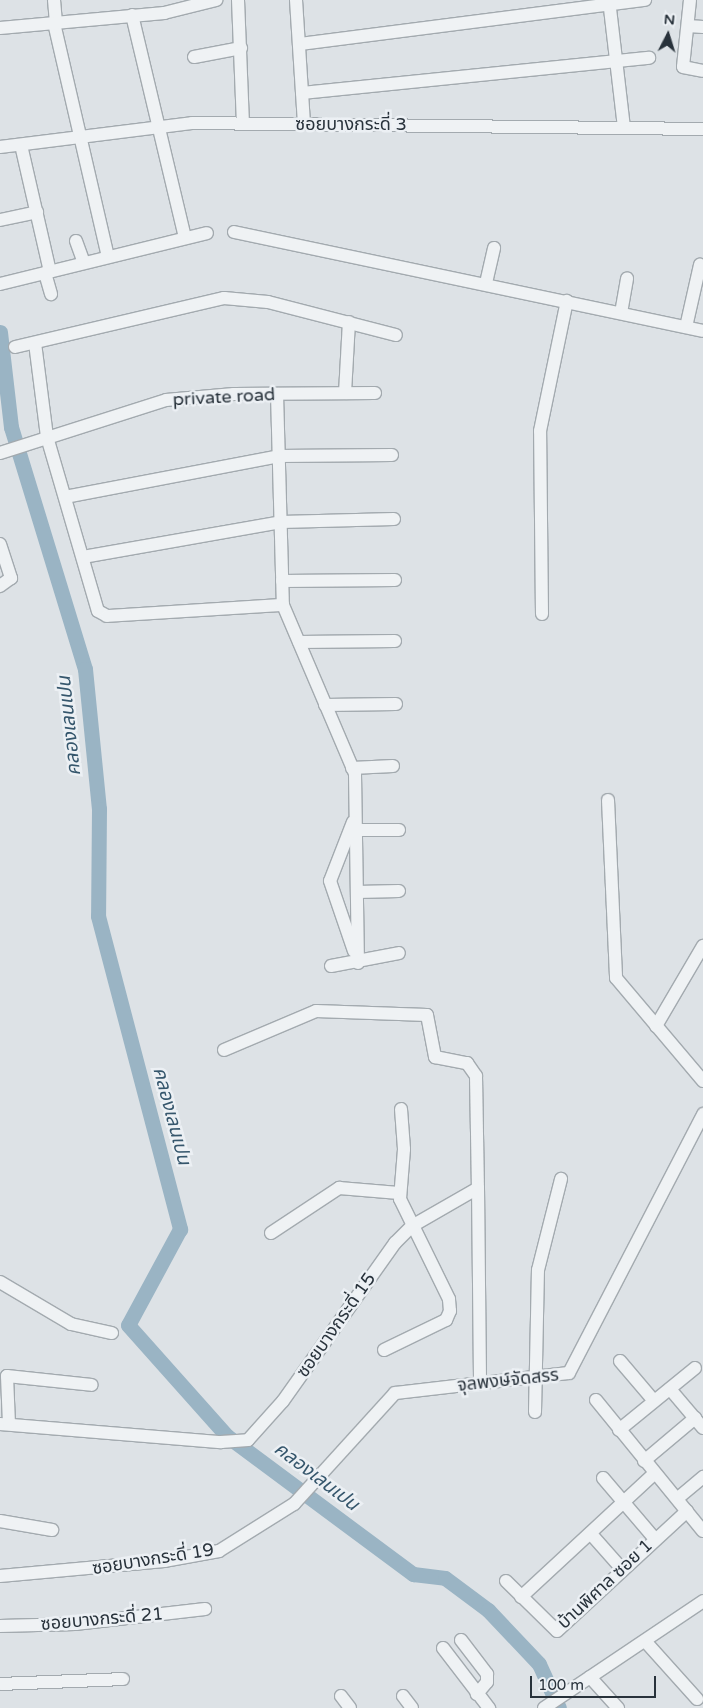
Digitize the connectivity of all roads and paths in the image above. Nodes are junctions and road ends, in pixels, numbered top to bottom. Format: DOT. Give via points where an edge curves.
graph roads {
  1 [pos="54,0"];
  2 [pos="216,0"];
  3 [pos="238,0"];
  4 [pos="296,0"];
  5 [pos="645,0"];
  6 [pos="690,0"];
  7 [pos="609,2"];
  8 [pos="132,15"];
  9 [pos="55,23"];
  10 [pos="688,26"];
  11 [pos="703,27"];
  12 [pos="0,28"];
  13 [pos="300,44"];
  14 [pos="241,48"];
  15 [pos="194,57"];
  16 [pos="649,58"];
  17 [pos="617,61"];
  18 [pos="703,71"];
  19 [pos="302,93"];
  20 [pos="243,123"];
  21 [pos="304,124"];
  22 [pos="624,128"];
  23 [pos="160,129"];
  24 [pos="703,129"];
  25 [pos="80,138"];
  26 [pos="21,145"];
  27 [pos="0,147"];
  28 [pos="36,212"];
  29 [pos="0,220"];
  30 [pos="234,232"];
  31 [pos="208,233"];
  32 [pos="185,238"];
  33 [pos="76,241"];
  34 [pos="494,248"];
  35 [pos="108,257"];
  36 [pos="84,263"];
  37 [pos="700,265"];
  38 [pos="47,272"];
  39 [pos="627,279"];
  40 [pos="486,283"];
  41 [pos="0,284"];
  42 [pos="51,294"];
  43 [pos="567,301"];
  44 [pos="621,313"];
  45 [pos="349,322"];
  46 [pos="686,327"];
  47 [pos="703,331"];
  48 [pos="396,335"];
  49 [pos="35,343"];
  50 [pos="15,348"];
  51 [pos="345,393"];
  52 [pos="375,393"];
  53 [pos="277,394"];
  54 [pos="47,437"];
  55 [pos="1,452"];
  56 [pos="392,455"];
  57 [pos="279,456"];
  58 [pos="65,497"];
  59 [pos="394,519"];
  60 [pos="281,522"];
  61 [pos="0,544"];
  62 [pos="83,557"];
  63 [pos="395,580"];
  64 [pos="282,581"];
  65 [pos="0,586"];
  66 [pos="283,605"];
  67 [pos="542,614"];
  68 [pos="396,641"];
  69 [pos="299,642"];
  70 [pos="396,704"];
  71 [pos="325,705"];
  72 [pos="393,766"];
  73 [pos="352,768"];
  74 [pos="608,800"];
  75 [pos="356,814"];
  76 [pos="356,830"];
  77 [pos="399,830"];
  78 [pos="399,891"];
  79 [pos="357,892"];
  80 [pos="703,946"];
  81 [pos="358,958"];
  82 [pos="331,966"];
  83 [pos="656,1026"];
  84 [pos="224,1050"];
  85 [pos="703,1082"];
  86 [pos="401,1109"];
  87 [pos="703,1114"];
  88 [pos="561,1179"];
  89 [pos="478,1188"];
  90 [pos="399,1193"];
  91 [pos="412,1226"];
  92 [pos="271,1233"];
  93 [pos="0,1282"];
  94 [pos="112,1333"];
  95 [pos="384,1350"];
  96 [pos="620,1361"];
  97 [pos="695,1368"];
  98 [pos="534,1378"];
  99 [pos="480,1382"];
  100 [pos="92,1385"];
  101 [pos="670,1389"];
  102 [pos="596,1400"];
  103 [pos="654,1401"];
  104 [pos="535,1412"];
  105 [pos="699,1423"];
  106 [pos="4,1424"];
  107 [pos="618,1430"];
  108 [pos="644,1461"];
  109 [pos="654,1474"];
  110 [pos="703,1477"];
  111 [pos="604,1478"];
  112 [pos="678,1498"];
  113 [pos="622,1500"];
  114 [pos="294,1504"];
  115 [pos="686,1511"];
  116 [pos="0,1521"];
  117 [pos="52,1530"];
  118 [pos="703,1531"];
  119 [pos="591,1534"];
  120 [pos="654,1538"];
  121 [pos="623,1570"];
  122 [pos="0,1576"];
  123 [pos="506,1581"];
  124 [pos="521,1597"];
  125 [pos="702,1604"];
  126 [pos="204,1609"];
  127 [pos="0,1626"];
  128 [pos="461,1640"];
  129 [pos="645,1641"];
  130 [pos="443,1648"];
  131 [pos="590,1676"];
  132 [pos="123,1679"];
  133 [pos="0,1684"];
  134 [pos="477,1694"];
  135 [pos="341,1696"];
  136 [pos="403,1696"];
  137 [pos="697,1699"];
  138 [pos="546,1707"];
  139 [pos="350,1708"];
  140 [pos="412,1708"];
  141 [pos="489,1708"];
  142 [pos="618,1708"];
  1 -- 9 [label="street"];
  2 -- 8 [label="street" via="164,13"];
  3 -- 14 [label="street"];
  4 -- 13 [label="street"];
  5 -- 7 [label="street"];
  6 -- 10 [label="street"];
  7 -- 13 [label="street"];
  7 -- 17 [label="street"];
  8 -- 9 [label="street"];
  8 -- 23 [label="street"];
  9 -- 12 [label="street"];
  9 -- 25 [label="street"];
  10 -- 11 [label="street"];
  10 -- 18 [label="street" via="683,67"];
  13 -- 19 [label="street"];
  14 -- 15 [label="street"];
  14 -- 20 [label="street"];
  16 -- 17 [label="street"];
  17 -- 19 [label="street"];
  17 -- 22 [label="street"];
  19 -- 21 [label="street"];
  20 -- 21 [label="street, ซอยบางกระดี่ 3"];
  20 -- 23 [label="street, ซอยบางกระดี่ 3" via="192,123"];
  21 -- 22 [label="street, ซอยบางกระดี่ 3"];
  22 -- 24 [label="street, ซอยบางกระดี่ 3"];
  23 -- 25 [label="street, ซอยบางกระดี่ 3"];
  23 -- 32 [label="street"];
  25 -- 26 [label="street, ซอยบางกระดี่ 3"];
  25 -- 35 [label="street"];
  26 -- 27 [label="street, ซอยบางกระดี่ 3"];
  26 -- 28 [label="street"];
  28 -- 29 [label="street"];
  28 -- 38 [label="street"];
  30 -- 40 [label="street"];
  31 -- 32 [label="street"];
  32 -- 35 [label="street"];
  33 -- 36 [label="street"];
  34 -- 40 [label="street"];
  35 -- 36 [label="street"];
  36 -- 38 [label="street"];
  37 -- 46 [label="street"];
  38 -- 41 [label="street"];
  38 -- 42 [label="street"];
  39 -- 44 [label="street"];
  40 -- 43 [label="street"];
  43 -- 44 [label="street"];
  43 -- 67 [label="street" via="540,431"];
  44 -- 46 [label="street"];
  45 -- 48 [label="street"];
  45 -- 49 [label="street" via="268,302 224,298"];
  45 -- 51 [label="street"];
  46 -- 47 [label="street"];
  49 -- 50 [label="street"];
  49 -- 54 [label="street"];
  51 -- 52 [label="street, private road"];
  51 -- 53 [label="street, private road"];
  53 -- 54 [label="street, private road" via="166,400"];
  53 -- 57 [label="street"];
  54 -- 55 [label="street, private road"];
  54 -- 58 [label="street"];
  56 -- 57 [label="street"];
  57 -- 58 [label="street"];
  57 -- 60 [label="street"];
  58 -- 62 [label="street"];
  59 -- 60 [label="street"];
  60 -- 62 [label="street"];
  60 -- 64 [label="street"];
  61 -- 65 [label="street" via="12,578"];
  62 -- 66 [label="street" via="98,611 107,616"];
  63 -- 64 [label="street"];
  64 -- 66 [label="street"];
  66 -- 69 [label="street"];
  68 -- 69 [label="street"];
  69 -- 71 [label="street"];
  70 -- 71 [label="street"];
  71 -- 73 [label="street"];
  72 -- 73 [label="street"];
  73 -- 75 [label="street"];
  74 -- 83 [label="street" via="615,974"];
  75 -- 76 [label="street"];
  75 -- 81 [label="street" via="330,881"];
  76 -- 77 [label="street"];
  76 -- 79 [label="street"];
  78 -- 79 [label="street"];
  79 -- 81 [label="street"];
  80 -- 83 [label="street"];
  81 -- 82 [label="street"];
  83 -- 85 [label="street"];
  84 -- 89 [label="street" via="316,1011 427,1015 435,1057 467,1063 476,1076"];
  86 -- 90 [label="street" via="404,1149"];
  87 -- 98 [label="street, จุลพงษ์จัดสรร" via="572,1370"];
  88 -- 98 [label="street" via="538,1270"];
  89 -- 91 [label="street, ซอยบางกระดี่ 15"];
  89 -- 99 [label="street"];
  90 -- 91 [label="street"];
  90 -- 92 [label="street" via="339,1188"];
  91 -- 95 [label="street" via="449,1299 449,1316"];
  91 -- 106 [label="street, ซอยบางกระดี่ 15" via="389,1250 283,1401 252,1438 221,1442"];
  93 -- 94 [label="street" via="71,1324"];
  96 -- 103 [label="street"];
  97 -- 101 [label="street"];
  98 -- 99 [label="street, จุลพงษ์จัดสรร"];
  98 -- 104 [label="street"];
  99 -- 114 [label="street, จุลพงษ์จัดสรร" via="389,1396"];
  100 -- 106 [label="street" via="7,1376"];
  101 -- 103 [label="street"];
  101 -- 105 [label="street"];
  102 -- 107 [label="street"];
  103 -- 107 [label="street"];
  105 -- 108 [label="street"];
  107 -- 108 [label="street"];
  108 -- 109 [label="street"];
  109 -- 112 [label="street"];
  109 -- 113 [label="street"];
  110 -- 112 [label="street"];
  111 -- 113 [label="street"];
  112 -- 115 [label="street"];
  113 -- 119 [label="street"];
  113 -- 120 [label="street"];
  114 -- 122 [label="street, ซอยบางกระดี่ 19" via="209,1554"];
  115 -- 118 [label="street"];
  115 -- 120 [label="street, บ้านพิศาล ซอย 1"];
  116 -- 117 [label="street"];
  119 -- 121 [label="street"];
  119 -- 124 [label="street"];
  120 -- 121 [label="street, บ้านพิศาล ซอย 1"];
  121 -- 124 [label="street, บ้านพิศาล ซอย 1" via="556,1631"];
  123 -- 124 [label="street, บ้านพิศาล ซอย 1"];
  125 -- 129 [label="street"];
  126 -- 127 [label="street, ซอยบางกระดี่ 21" via="75,1624"];
  128 -- 134 [label="street" via="487,1674 487,1682"];
  129 -- 131 [label="street"];
  129 -- 137 [label="street"];
  130 -- 134 [label="street"];
  131 -- 138 [label="street"];
  131 -- 142 [label="street"];
  132 -- 133 [label="street"];
  134 -- 141 [label="street"];
  135 -- 139 [label="street"];
  136 -- 140 [label="street"];
}
